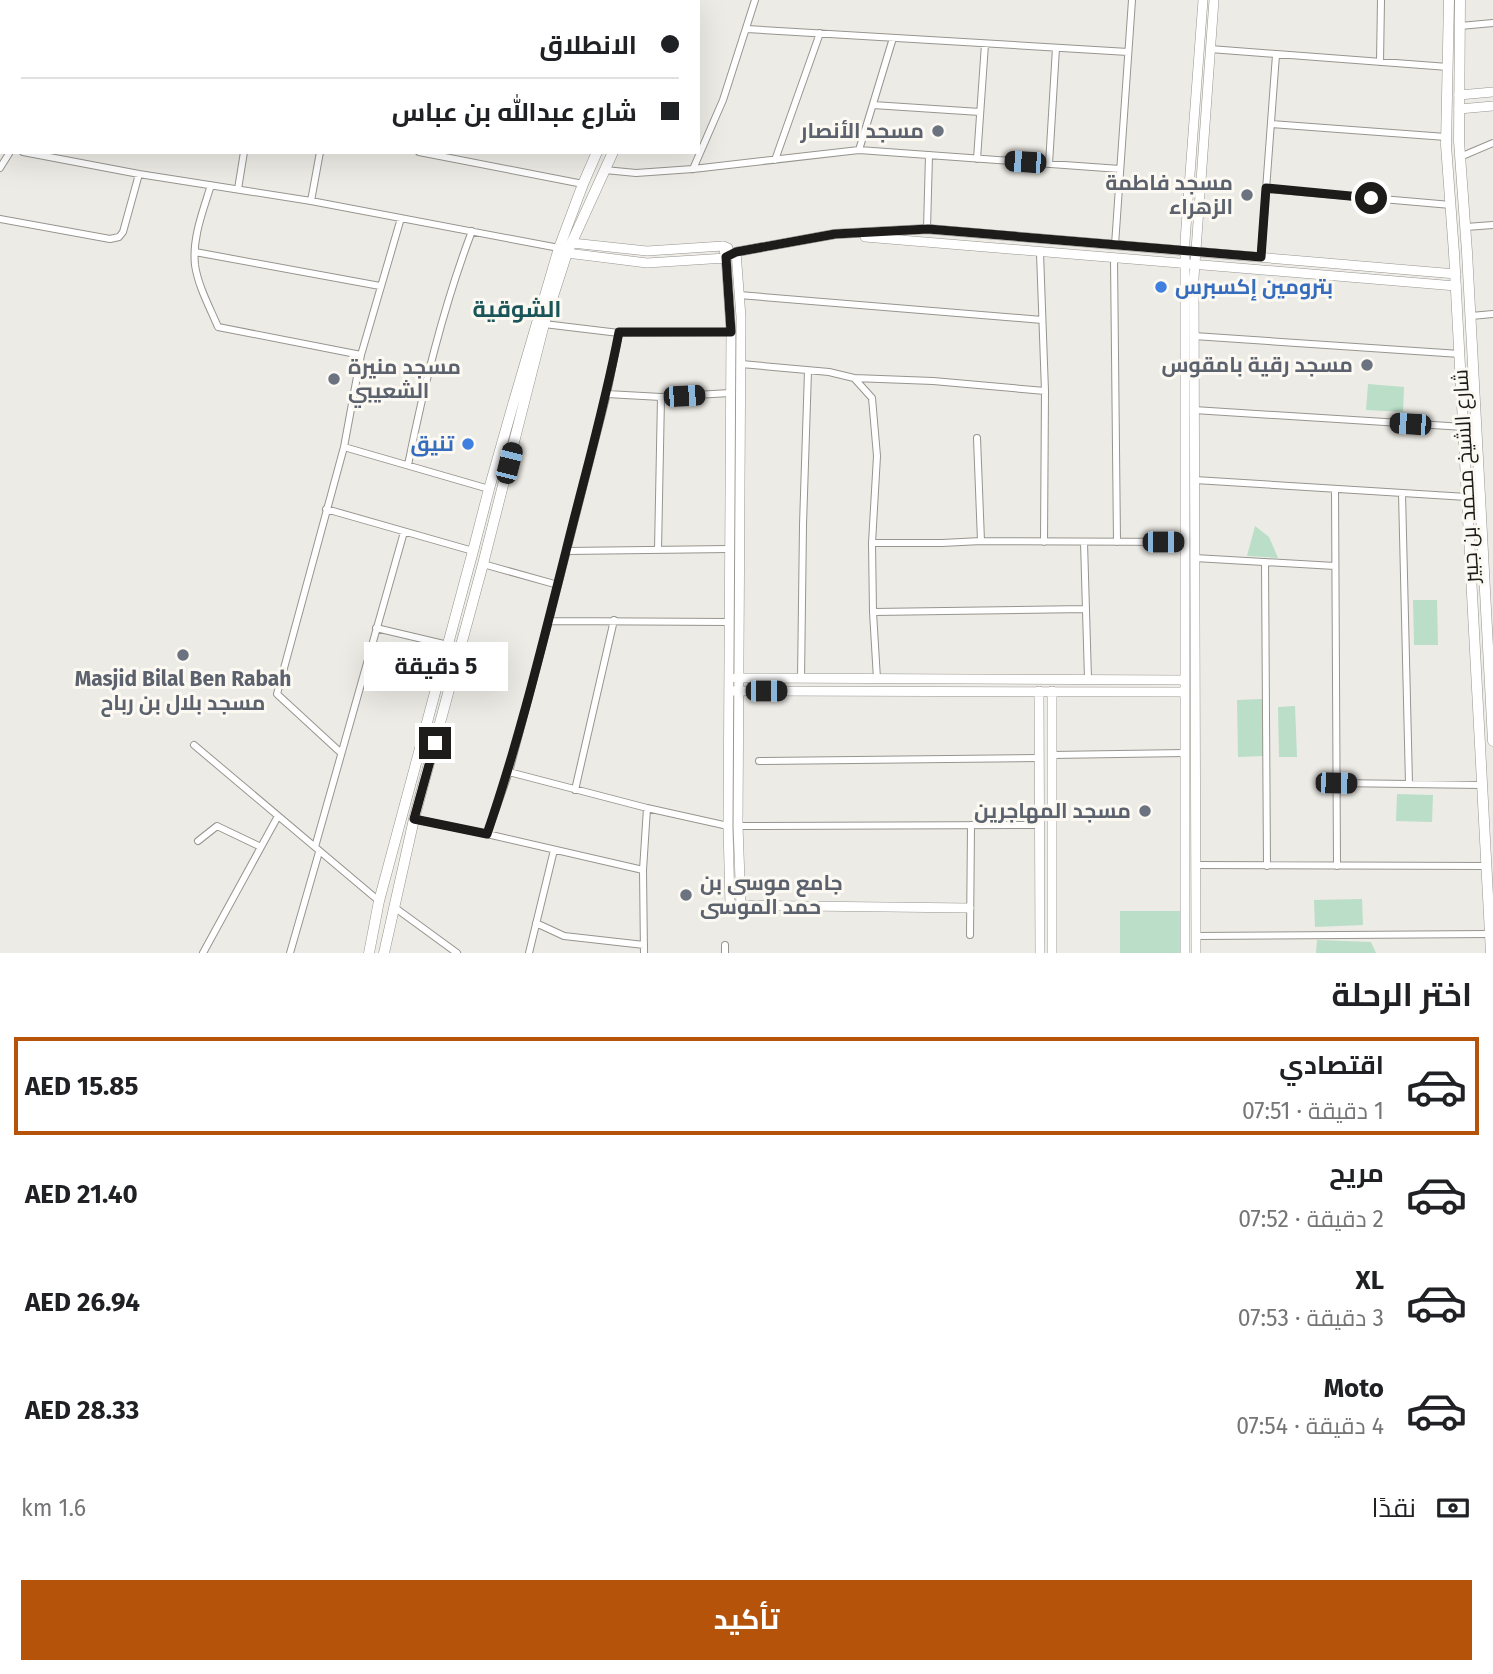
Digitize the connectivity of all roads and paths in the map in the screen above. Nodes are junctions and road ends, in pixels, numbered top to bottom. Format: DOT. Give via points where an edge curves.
graph roads {
  1 [pos="755,0"];
  2 [pos="1132,0"];
  3 [pos="1203,0"];
  4 [pos="1214,0"];
  5 [pos="1381,0"];
  6 [pos="1449,0"];
  7 [pos="1460,0"];
  8 [pos="1493,23"];
  9 [pos="1460,26"];
  10 [pos="747,29"];
  11 [pos="820,33"];
  12 [pos="893,38"];
  13 [pos="985,44"];
  14 [pos="1056,48"];
  15 [pos="1210,49"];
  16 [pos="1128,52"];
  17 [pos="1276,55"];
  18 [pos="1380,62"];
  19 [pos="1448,68"];
  20 [pos="1493,92"];
  21 [pos="1479,93"];
  22 [pos="1459,95"];
  23 [pos="873,105"];
  24 [pos="1493,106"];
  25 [pos="1481,107"];
  26 [pos="1459,109"];
  27 [pos="980,112"];
  28 [pos="1271,124"];
  29 [pos="1446,137"];
  30 [pos="1493,143"];
  31 [pos="859,150"];
  32 [pos="700,153"];
  33 [pos="34,154"];
  34 [pos="244,154"];
  35 [pos="320,154"];
  36 [pos="429,154"];
  37 [pos="596,154"];
  38 [pos="612,154"];
  39 [pos="700,154"];
  40 [pos="929,155"];
  41 [pos="1460,158"];
  42 [pos="977,159"];
  43 [pos="775,160"];
  44 [pos="1049,164"];
  45 [pos="693,169"];
  46 [pos="1120,169"];
  47 [pos="605,170"];
  48 [pos="139,174"];
  49 [pos="583,184"];
  50 [pos="211,185"];
  51 [pos="1266,188"];
  52 [pos="238,189"];
  53 [pos="311,201"];
  54 [pos="1451,205"];
  55 [pos="401,218"];
  56 [pos="0,219"];
  57 [pos="1493,225"];
  58 [pos="1465,227"];
  59 [pos="928,229"];
  60 [pos="472,231"];
  61 [pos="835,234"];
  62 [pos="572,243"];
  63 [pos="1115,245"];
  64 [pos="723,246"];
  65 [pos="195,251"];
  66 [pos="563,251"];
  67 [pos="1191,251"];
  68 [pos="736,252"];
  69 [pos="1040,253"];
  70 [pos="726,257"];
  71 [pos="1261,257"];
  72 [pos="1114,259"];
  73 [pos="1190,265"];
  74 [pos="1443,273"];
  75 [pos="1455,274"];
  76 [pos="1451,285"];
  77 [pos="380,286"];
  78 [pos="739,295"];
  79 [pos="1493,314"];
  80 [pos="1471,316"];
  81 [pos="1042,320"];
  82 [pos="544,324"];
  83 [pos="619,332"];
  84 [pos="731,332"];
  85 [pos="1194,336"];
  86 [pos="1460,354"];
  87 [pos="361,355"];
  88 [pos="741,364"];
  89 [pos="808,371"];
  90 [pos="854,378"];
  91 [pos="1045,391"];
  92 [pos="730,393"];
  93 [pos="607,394"];
  94 [pos="661,397"];
  95 [pos="1194,410"];
  96 [pos="1464,427"];
  97 [pos="978,438"];
  98 [pos="344,447"];
  99 [pos="408,465"];
  100 [pos="1195,480"];
  101 [pos="489,489"];
  102 [pos="1335,489"];
  103 [pos="1402,493"];
  104 [pos="1468,497"];
  105 [pos="326,509"];
  106 [pos="404,532"];
  107 [pos="981,541"];
  108 [pos="872,542"];
  109 [pos="1044,542"];
  110 [pos="1084,542"];
  111 [pos="1116,542"];
  112 [pos="1185,542"];
  113 [pos="659,550"];
  114 [pos="729,550"];
  115 [pos="473,551"];
  116 [pos="566,551"];
  117 [pos="1195,558"];
  118 [pos="1265,562"];
  119 [pos="482,564"];
  120 [pos="1335,566"];
  121 [pos="558,585"];
  122 [pos="1086,609"];
  123 [pos="873,612"];
  124 [pos="614,620"];
  125 [pos="549,621"];
  126 [pos="729,622"];
  127 [pos="376,628"];
  128 [pos="1474,632"];
  129 [pos="1487,632"];
  130 [pos="448,645"];
  131 [pos="734,678"];
  132 [pos="801,679"];
  133 [pos="877,679"];
  134 [pos="1088,680"];
  135 [pos="1185,680"];
  136 [pos="734,691"];
  137 [pos="1039,691"];
  138 [pos="1052,691"];
  139 [pos="1185,692"];
  140 [pos="1493,741"];
  141 [pos="194,745"];
  142 [pos="341,752"];
  143 [pos="1185,753"];
  144 [pos="1052,755"];
  145 [pos="1039,758"];
  146 [pos="759,761"];
  147 [pos="509,772"];
  148 [pos="1336,783"];
  149 [pos="1409,784"];
  150 [pos="1482,785"];
  151 [pos="575,790"];
  152 [pos="646,808"];
  153 [pos="278,816"];
  154 [pos="414,819"];
  155 [pos="971,825"];
  156 [pos="1040,825"];
  157 [pos="733,826"];
  158 [pos="487,834"];
  159 [pos="198,841"];
  160 [pos="261,847"];
  161 [pos="317,849"];
  162 [pos="554,850"];
  163 [pos="1196,866"];
  164 [pos="1266,866"];
  165 [pos="1337,866"];
  166 [pos="1486,866"];
  167 [pos="643,870"];
  168 [pos="379,901"];
  169 [pos="394,906"];
  170 [pos="969,908"];
  171 [pos="536,923"];
  172 [pos="1490,934"];
  173 [pos="970,935"];
  174 [pos="1196,936"];
  175 [pos="644,949"];
  176 [pos="203,953"];
  177 [pos="290,953"];
  178 [pos="369,953"];
  179 [pos="384,953"];
  180 [pos="457,953"];
  181 [pos="529,953"];
  182 [pos="1040,953"];
  183 [pos="1052,953"];
  184 [pos="1185,953"];
  185 [pos="1196,953"];
  186 [pos="1491,953"];
  1 -- 10 [label="street"];
  2 -- 16 [label="street"];
  3 -- 67 [label="street"];
  4 -- 15 [label="street"];
  5 -- 18 [label="street"];
  6 -- 19 [label="main road, شارع الشيخ محمد بن جبير"];
  7 -- 9 [label="main road, شارع الشيخ محمد بن جبير"];
  8 -- 9 [label="street"];
  9 -- 22 [label="main road, شارع الشيخ محمد بن جبير"];
  10 -- 11 [label="street"];
  10 -- 32 [label="street"];
  11 -- 12 [label="street"];
  11 -- 43 [label="street"];
  12 -- 13 [label="street"];
  12 -- 23 [label="street"];
  13 -- 14 [label="street"];
  13 -- 27 [label="street"];
  14 -- 16 [label="street"];
  14 -- 44 [label="street"];
  15 -- 17 [label="street"];
  15 -- 67 [label="street"];
  16 -- 46 [label="street"];
  17 -- 18 [label="street"];
  17 -- 28 [label="street"];
  18 -- 19 [label="street"];
  19 -- 29 [label="main road, شارع الشيخ محمد بن جبير"];
  20 -- 21 [label="street"];
  21 -- 22 [label="street"];
  21 -- 25 [label="street" via="1475,100"];
  22 -- 26 [label="main road, شارع الشيخ محمد بن جبير"];
  23 -- 27 [label="street"];
  23 -- 31 [label="street"];
  24 -- 25 [label="street"];
  25 -- 26 [label="street"];
  26 -- 41 [label="main road, شارع الشيخ محمد بن جبير"];
  27 -- 42 [label="street"];
  28 -- 29 [label="street"];
  28 -- 51 [label="street"];
  29 -- 54 [label="main road, شارع الشيخ محمد بن جبير"];
  30 -- 41 [label="street"];
  31 -- 40 [label="street"];
  31 -- 43 [label="street"];
  33 -- 48 [label="street"];
  34 -- 52 [label="street"];
  35 -- 53 [label="street"];
  36 -- 49 [label="street"];
  37 -- 49 [label="main road"];
  38 -- 47 [label="main road"];
  39 -- 45 [label="street"];
  40 -- 42 [label="street"];
  40 -- 59 [label="street"];
  41 -- 58 [label="main road, شارع الشيخ محمد بن جبير"];
  42 -- 44 [label="street"];
  43 -- 45 [label="street"];
  44 -- 46 [label="street"];
  45 -- 47 [label="street"];
  46 -- 63 [label="street"];
  47 -- 62 [label="main road"];
  48 -- 50 [label="street"];
  48 -- 56 [label="street" via="119,237"];
  49 -- 66 [label="main road"];
  50 -- 52 [label="street"];
  50 -- 65 [label="street"];
  51 -- 54 [label="street"];
  51 -- 71 [label="street"];
  52 -- 53 [label="street"];
  53 -- 55 [label="street"];
  54 -- 75 [label="main road, شارع الشيخ محمد بن جبير"];
  55 -- 60 [label="street"];
  55 -- 77 [label="street"];
  57 -- 58 [label="street"];
  58 -- 80 [label="main road, شارع الشيخ محمد بن جبير"];
  59 -- 61 [label="street"];
  59 -- 63 [label="street"];
  60 -- 66 [label="street"];
  60 -- 99 [label="street" via="431,357"];
  61 -- 68 [label="street"];
  61 -- 69 [label="street"];
  62 -- 64 [label="street" via="647,251"];
  62 -- 66 [label="main road"];
  63 -- 67 [label="street"];
  64 -- 68 [label="street"];
  64 -- 70 [label="street"];
  65 -- 77 [label="street"];
  65 -- 87 [label="street" via="195,266 218,327"];
  66 -- 70 [label="street" via="647,263"];
  66 -- 82 [label="main road"];
  66 -- 101 [label="main road"];
  67 -- 71 [label="street"];
  67 -- 73 [label="street"];
  68 -- 70 [label="street"];
  68 -- 78 [label="street"];
  69 -- 72 [label="street"];
  69 -- 81 [label="street"];
  70 -- 84 [label="street"];
  71 -- 74 [label="street"];
  72 -- 73 [label="street"];
  72 -- 111 [label="street"];
  73 -- 76 [label="street"];
  73 -- 85 [label="street"];
  73 -- 112 [label="street"];
  74 -- 75 [label="street"];
  74 -- 76 [label="street"];
  75 -- 76 [label="main road, شارع الشيخ محمد بن جبير"];
  76 -- 86 [label="main road, شارع الشيخ محمد بن جبير"];
  77 -- 87 [label="street"];
  78 -- 81 [label="street"];
  78 -- 88 [label="street"];
  79 -- 80 [label="street"];
  80 -- 129 [label="main road, شارع الشيخ محمد بن جبير"];
  81 -- 91 [label="street"];
  82 -- 83 [label="street"];
  82 -- 119 [label="main road"];
  83 -- 84 [label="street"];
  83 -- 93 [label="street"];
  84 -- 92 [label="street"];
  85 -- 86 [label="street"];
  85 -- 95 [label="street"];
  86 -- 96 [label="main road, شارع الشيخ محمد بن جبير"];
  87 -- 98 [label="street"];
  88 -- 89 [label="street"];
  88 -- 131 [label="street"];
  89 -- 90 [label="street"];
  89 -- 132 [label="street"];
  90 -- 91 [label="street"];
  90 -- 108 [label="street" via="872,398 877,456"];
  91 -- 109 [label="street"];
  92 -- 94 [label="street"];
  92 -- 114 [label="street"];
  93 -- 94 [label="street"];
  93 -- 116 [label="street"];
  94 -- 113 [label="street"];
  95 -- 96 [label="street"];
  95 -- 100 [label="street"];
  96 -- 104 [label="main road, شارع الشيخ محمد بن جبير"];
  97 -- 107 [label="street"];
  98 -- 99 [label="street"];
  98 -- 105 [label="street"];
  99 -- 101 [label="street"];
  100 -- 102 [label="street"];
  100 -- 117 [label="street"];
  101 -- 115 [label="main road"];
  102 -- 103 [label="street"];
  102 -- 120 [label="street"];
  103 -- 104 [label="street"];
  103 -- 149 [label="street"];
  104 -- 128 [label="main road, شارع الشيخ محمد بن جبير"];
  105 -- 106 [label="street"];
  105 -- 142 [label="street" via="277,694"];
  106 -- 115 [label="street"];
  106 -- 127 [label="street"];
  107 -- 108 [label="street"];
  107 -- 109 [label="street"];
  108 -- 123 [label="street"];
  109 -- 110 [label="street"];
  110 -- 111 [label="street"];
  110 -- 122 [label="street"];
  111 -- 112 [label="street"];
  112 -- 135 [label="street"];
  113 -- 114 [label="street"];
  113 -- 116 [label="street"];
  114 -- 126 [label="street"];
  115 -- 130 [label="main road"];
  116 -- 121 [label="street"];
  117 -- 118 [label="street"];
  117 -- 163 [label="street"];
  118 -- 120 [label="street"];
  118 -- 164 [label="street"];
  119 -- 121 [label="street"];
  119 -- 154 [label="main road"];
  120 -- 148 [label="street"];
  121 -- 125 [label="street"];
  122 -- 123 [label="street"];
  122 -- 134 [label="street"];
  123 -- 133 [label="street"];
  124 -- 125 [label="street"];
  124 -- 126 [label="street"];
  124 -- 151 [label="street"];
  125 -- 147 [label="street"];
  126 -- 131 [label="street"];
  127 -- 130 [label="street"];
  127 -- 142 [label="street"];
  128 -- 129 [label="street"];
  128 -- 150 [label="main road, شارع الشيخ محمد بن جبير"];
  129 -- 140 [label="main road, شارع الشيخ محمد بن جبير"];
  130 -- 168 [label="main road"];
  131 -- 132 [label="street"];
  131 -- 136 [label="street"];
  132 -- 133 [label="street"];
  133 -- 134 [label="street"];
  134 -- 135 [label="street"];
  135 -- 139 [label="street"];
  136 -- 137 [label="street"];
  136 -- 157 [label="street"];
  137 -- 138 [label="street"];
  137 -- 145 [label="street"];
  138 -- 139 [label="street"];
  138 -- 144 [label="street"];
  139 -- 143 [label="street"];
  141 -- 153 [label="street"];
  142 -- 161 [label="street"];
  143 -- 144 [label="street"];
  143 -- 184 [label="street"];
  144 -- 183 [label="street"];
  145 -- 146 [label="street"];
  145 -- 156 [label="street"];
  147 -- 151 [label="street"];
  147 -- 158 [label="street"];
  148 -- 149 [label="street"];
  148 -- 165 [label="street"];
  149 -- 150 [label="street"];
  150 -- 166 [label="main road, شارع الشيخ محمد بن جبير"];
  151 -- 152 [label="street"];
  152 -- 157 [label="street"];
  152 -- 167 [label="street"];
  153 -- 160 [label="street"];
  153 -- 161 [label="street"];
  154 -- 158 [label="street"];
  154 -- 169 [label="main road"];
  155 -- 156 [label="street"];
  155 -- 157 [label="street"];
  155 -- 170 [label="street"];
  156 -- 182 [label="street"];
  157 -- 170 [label="street" via="741,907"];
  158 -- 162 [label="street"];
  159 -- 160 [label="street" via="217,826"];
  160 -- 176 [label="street"];
  161 -- 168 [label="street"];
  161 -- 177 [label="street"];
  162 -- 167 [label="street"];
  162 -- 171 [label="street"];
  163 -- 164 [label="street"];
  163 -- 174 [label="street"];
  164 -- 165 [label="street"];
  165 -- 166 [label="street"];
  166 -- 172 [label="main road, شارع الشيخ محمد بن جبير"];
  167 -- 175 [label="street"];
  168 -- 178 [label="main road"];
  169 -- 179 [label="main road"];
  169 -- 180 [label="street"];
  170 -- 173 [label="street"];
  171 -- 175 [label="street" via="564,936"];
  171 -- 181 [label="street"];
  172 -- 174 [label="street"];
  172 -- 186 [label="main road, شارع الشيخ محمد بن جبير"];
  174 -- 185 [label="street"];
}
